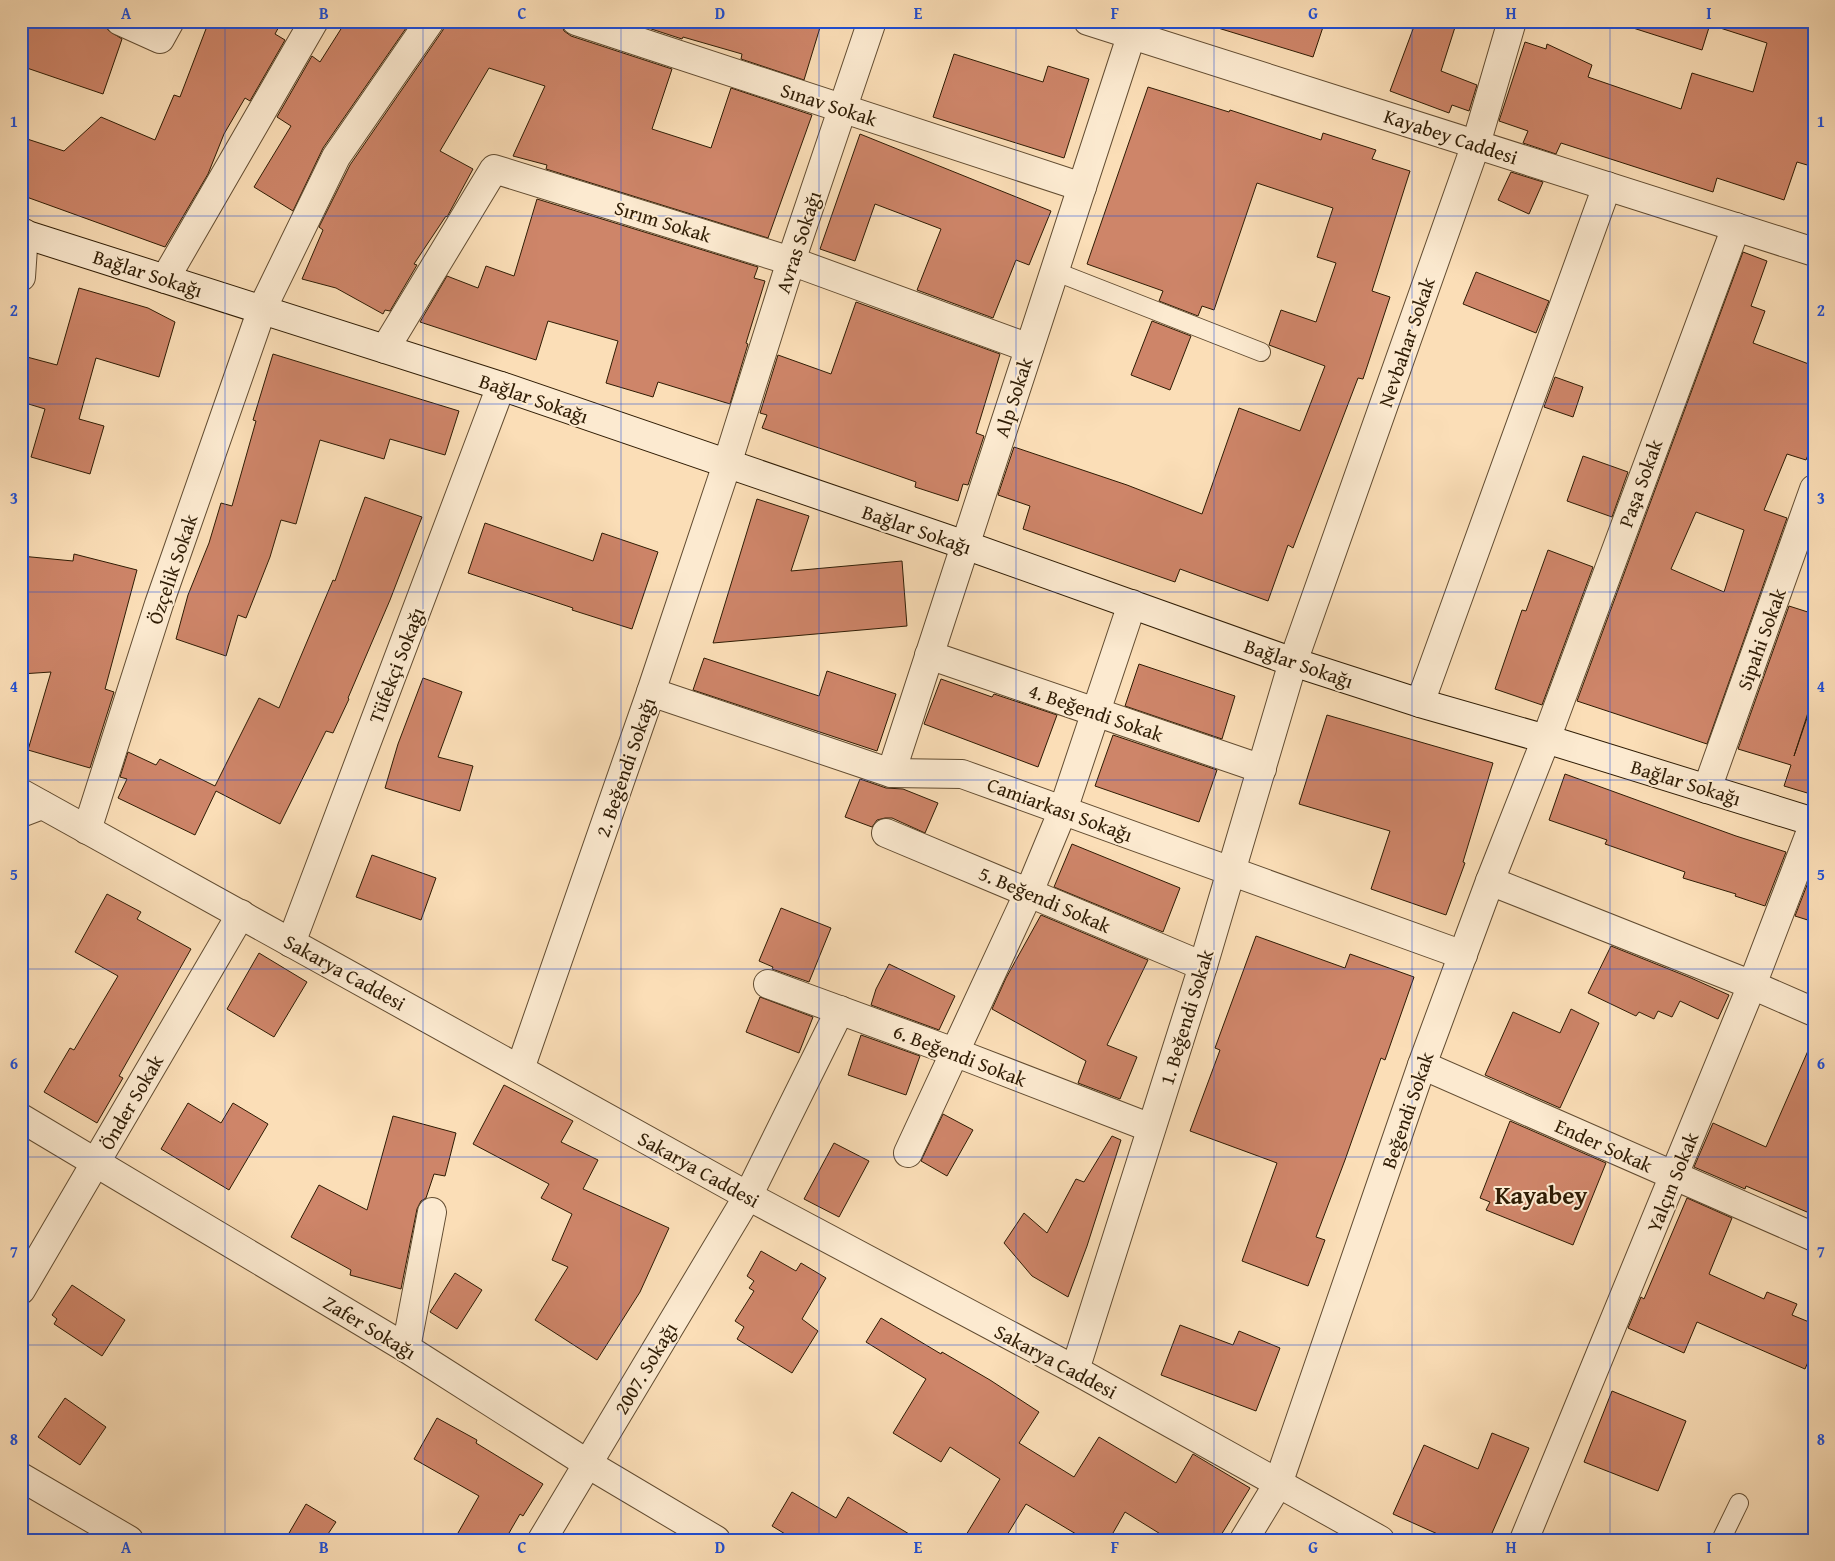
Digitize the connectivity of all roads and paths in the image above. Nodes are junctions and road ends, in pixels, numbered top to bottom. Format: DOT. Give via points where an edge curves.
graph roads {
  1 [pos="120,21"];
  2 [pos="170,21"];
  3 [pos="314,21"];
  4 [pos="430,21"];
  5 [pos="576,21"];
  6 [pos="872,21"];
  7 [pos="1088,21"];
  8 [pos="1512,21"];
  9 [pos="1134,28"];
  10 [pos="843,108"];
  11 [pos="1476,144"];
  12 [pos="1082,186"];
  13 [pos="1606,186"];
  14 [pos="1736,227"];
  15 [pos="22,233"];
  16 [pos="1812,245"];
  17 [pos="791,261"];
  18 [pos="1054,271"];
  19 [pos="21,277"];
  20 [pos="165,279"];
  21 [pos="262,310"];
  22 [pos="1029,348"];
  23 [pos="385,349"];
  24 [pos="1261,352"];
  25 [pos="501,386"];
  26 [pos="727,464"];
  27 [pos="1814,489"];
  28 [pos="965,545"];
  29 [pos="1132,604"];
  30 [pos="929,655"];
  31 [pos="1293,662"];
  32 [pos="650,692"];
  33 [pos="1420,702"];
  34 [pos="1096,712"];
  35 [pos="1546,739"];
  36 [pos="1262,769"];
  37 [pos="891,772"];
  38 [pos="1707,789"];
  39 [pos="28,804"];
  40 [pos="1063,810"];
  41 [pos="1814,822"];
  42 [pos="87,830"];
  43 [pos="886,833"];
  44 [pos="1231,871"];
  45 [pos="1490,880"];
  46 [pos="1029,892"];
  47 [pos="241,914"];
  48 [pos="292,943"];
  49 [pos="1463,955"];
  50 [pos="1202,966"];
  51 [pos="768,984"];
  52 [pos="1752,985"];
  53 [pos="840,1010"];
  54 [pos="1814,1012"];
  55 [pos="954,1052"];
  56 [pos="1422,1064"];
  57 [pos="520,1069"];
  58 [pos="21,1118"];
  59 [pos="1151,1128"];
  60 [pos="908,1153"];
  61 [pos="95,1162"];
  62 [pos="1674,1176"];
  63 [pos="748,1196"];
  64 [pos="432,1212"];
  65 [pos="1814,1236"];
  66 [pos="21,1290"];
  67 [pos="406,1348"];
  68 [pos="1075,1370"];
  69 [pos="588,1464"];
  70 [pos="21,1477"];
  71 [pos="1278,1484"];
  72 [pos="1739,1503"];
  73 [pos="129,1540"];
  74 [pos="542,1540"];
  75 [pos="716,1540"];
  76 [pos="1244,1540"];
  77 [pos="1380,1540"];
  78 [pos="1524,1540"];
  79 [pos="1721,1540"];
  1 -- 2 [label="street" via="160,39"];
  3 -- 20 [label="street"];
  4 -- 21 [label="street, Özçelik Sokak" via="336,157"];
  5 -- 10 [label="street, Sınav Sokak"];
  6 -- 10 [label="street, Avras Sokağı"];
  7 -- 9 [label="street, Kayabey Caddesi"];
  8 -- 11 [label="street, Nevbahar Sokak"];
  9 -- 11 [label="street, Kayabey Caddesi"];
  9 -- 12 [label="street, Alp Sokak"];
  10 -- 12 [label="street, Sınav Sokak"];
  10 -- 17 [label="street, Avras Sokağı"];
  11 -- 13 [label="street, Kayabey Caddesi"];
  11 -- 31 [label="street, Nevbahar Sokak"];
  12 -- 18 [label="street, Alp Sokak"];
  13 -- 14 [label="street, Kayabey Caddesi"];
  13 -- 33 [label="street"];
  14 -- 16 [label="street, Kayabey Caddesi"];
  14 -- 35 [label="street, Paşa Sokak"];
  15 -- 19 [label="street"];
  15 -- 20 [label="street, Bağlar Sokağı"];
  17 -- 22 [label="street, Sırım Sokak"];
  17 -- 23 [label="street, Sırım Sokak" via="494,169"];
  17 -- 26 [label="street, Avras Sokağı"];
  18 -- 22 [label="street, Alp Sokak"];
  18 -- 24 [label="lane"];
  20 -- 21 [label="street, Bağlar Sokağı"];
  21 -- 23 [label="street, Bağlar Sokağı"];
  21 -- 42 [label="street, Özçelik Sokak" via="158,604"];
  22 -- 28 [label="street, Alp Sokak"];
  23 -- 25 [label="street, Bağlar Sokağı"];
  25 -- 26 [label="street, Bağlar Sokağı"];
  25 -- 48 [label="street, Tüfekçi Sokağı"];
  26 -- 28 [label="street, Bağlar Sokağı"];
  26 -- 32 [label="street, 2. Beğendi Sokağı"];
  27 -- 38 [label="street, Sipahi Sokak"];
  28 -- 29 [label="street, Bağlar Sokağı"];
  28 -- 30 [label="street, Alp Sokak"];
  29 -- 31 [label="street, Bağlar Sokağı"];
  29 -- 34 [label="street"];
  30 -- 34 [label="street, 4. Beğendi Sokak"];
  30 -- 37 [label="street, Alp Sokak"];
  31 -- 33 [label="street, Bağlar Sokağı"];
  31 -- 36 [label="street, 1. Beğendi Sokak"];
  32 -- 37 [label="street, Camiarkası Sokağı"];
  32 -- 57 [label="street, 2. Beğendi Sokağı"];
  33 -- 35 [label="street, Bağlar Sokağı"];
  34 -- 36 [label="street, 4. Beğendi Sokak"];
  34 -- 40 [label="street"];
  35 -- 38 [label="street, Bağlar Sokağı"];
  35 -- 45 [label="street, Beğendi Sokak"];
  36 -- 44 [label="street, 1. Beğendi Sokak"];
  37 -- 40 [label="street, Camiarkası Sokağı" via="962,774"];
  38 -- 41 [label="street, Bağlar Sokağı"];
  39 -- 42 [label="street, Sakarya Caddesi"];
  40 -- 44 [label="street, Camiarkası Sokağı"];
  40 -- 46 [label="street"];
  41 -- 52 [label="street, Yalçın Sokak"];
  42 -- 47 [label="street, Sakarya Caddesi"];
  43 -- 46 [label="street, 5. Beğendi Sokak"];
  44 -- 49 [label="street, Camiarkası Sokağı"];
  44 -- 50 [label="street, 1. Beğendi Sokak"];
  45 -- 49 [label="street, Beğendi Sokak"];
  45 -- 52 [label="street"];
  46 -- 50 [label="street, 5. Beğendi Sokak"];
  46 -- 55 [label="street"];
  47 -- 48 [label="street, Sakarya Caddesi"];
  47 -- 61 [label="street, Önder Sokak"];
  48 -- 57 [label="street, Sakarya Caddesi"];
  49 -- 56 [label="street, Beğendi Sokak"];
  50 -- 59 [label="street, 1. Beğendi Sokak"];
  51 -- 53 [label="street, 6. Beğendi Sokak"];
  52 -- 54 [label="street"];
  52 -- 62 [label="street, Yalçın Sokak"];
  53 -- 55 [label="street, 6. Beğendi Sokak"];
  53 -- 63 [label="street, 2007. Sokağı"];
  55 -- 59 [label="street, 6. Beğendi Sokak"];
  55 -- 60 [label="street"];
  56 -- 62 [label="street, Ender Sokak"];
  56 -- 71 [label="street, Beğendi Sokak"];
  57 -- 63 [label="street, Sakarya Caddesi"];
  58 -- 61 [label="street, Zafer Sokağı"];
  59 -- 68 [label="street, 1. Beğendi Sokak"];
  61 -- 66 [label="street, Önder Sokak"];
  61 -- 67 [label="street, Zafer Sokağı"];
  62 -- 65 [label="street, Ender Sokak"];
  62 -- 78 [label="street, Yalçın Sokak"];
  63 -- 68 [label="street, Sakarya Caddesi"];
  63 -- 69 [label="street, 2007. Sokağı"];
  64 -- 67 [label="street"];
  67 -- 69 [label="street, Zafer Sokağı"];
  68 -- 71 [label="street, Sakarya Caddesi"];
  69 -- 74 [label="street, 2007. Sokağı"];
  69 -- 75 [label="street, Zafer Sokağı"];
  70 -- 73 [label="street"];
  71 -- 76 [label="street, Beğendi Sokak"];
  71 -- 77 [label="street, Sakarya Caddesi"];
  72 -- 79 [label="lane"];
}
